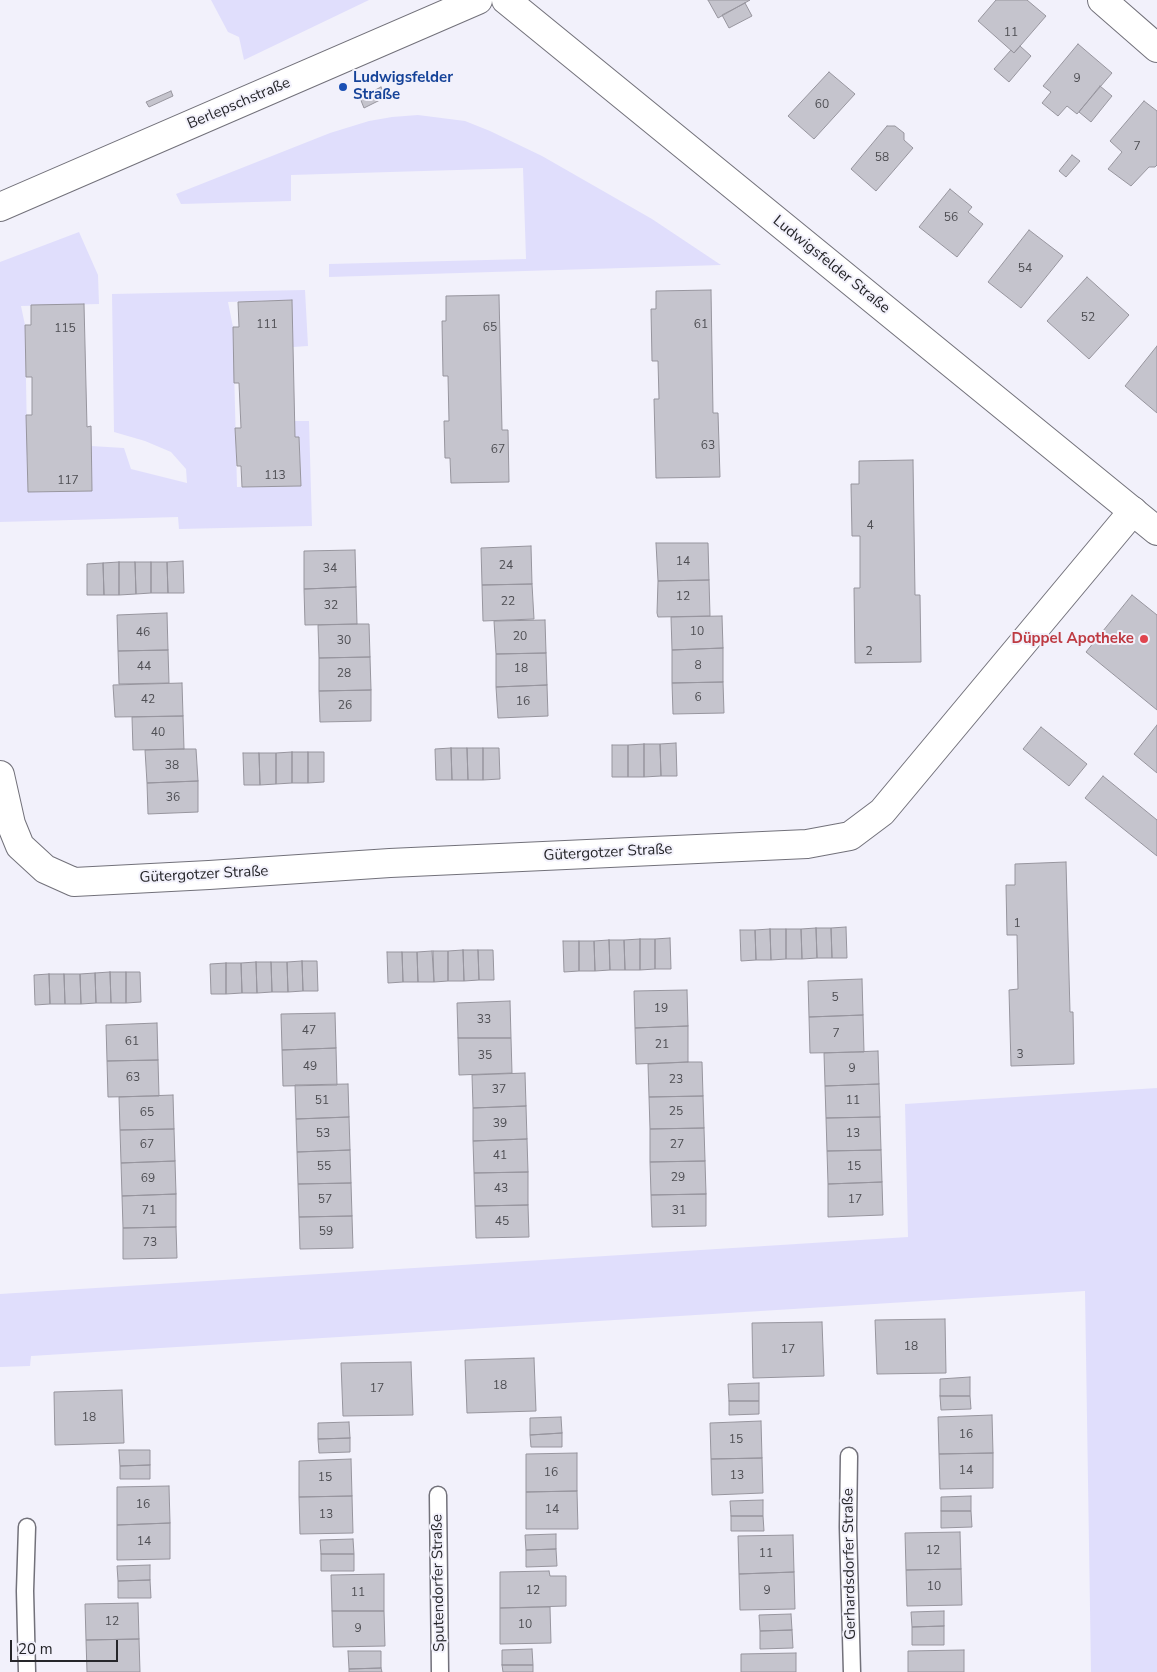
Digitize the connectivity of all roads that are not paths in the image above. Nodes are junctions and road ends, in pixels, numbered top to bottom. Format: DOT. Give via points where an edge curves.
graph roads {
  1 [pos="478,0"];
  2 [pos="506,0"];
  3 [pos="1102,0"];
  4 [pos="1157,48"];
  5 [pos="0,207"];
  6 [pos="1133,511"];
  7 [pos="1157,530"];
  8 [pos="0,775"];
  9 [pos="849,1456"];
  10 [pos="438,1495"];
  11 [pos="27,1527"];
  12 [pos="27,1672"];
  13 [pos="440,1672"];
  14 [pos="852,1672"];
  1 -- 5 [label="street, Berlepschstraße"];
  2 -- 6 [label="street, Ludwigsfelder Straße"];
  3 -- 4 [label="street"];
  6 -- 7 [label="street, Ludwigsfelder Straße"];
  6 -- 8 [label="street, Gütergotzer Straße" via="882,812 850,836 807,844 390,863 74,882 45,869 20,846 11,824"];
  9 -- 14 [label="lane, Gerhardsdorfer Straße"];
  10 -- 13 [label="lane, Sputendorfer Straße"];
  11 -- 12 [label="lane"];
}
